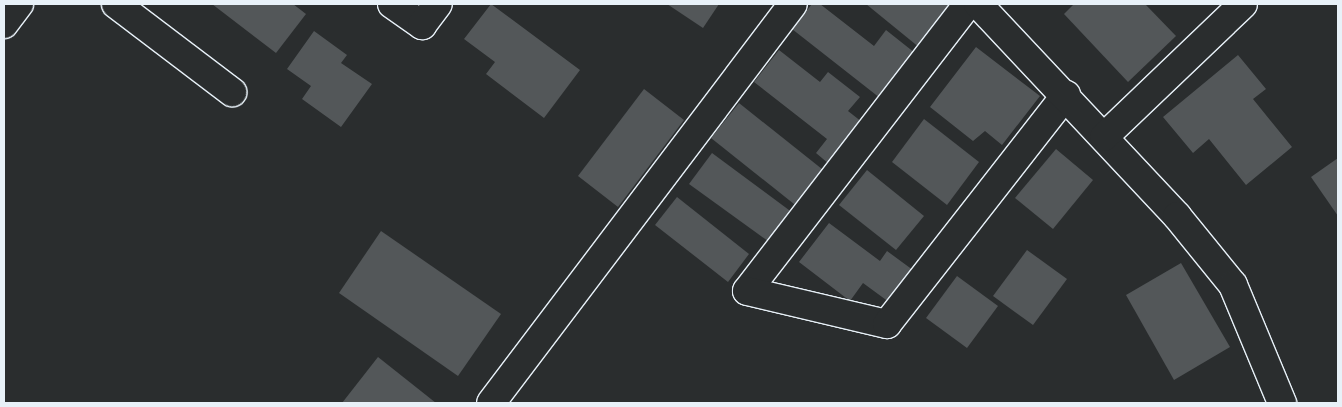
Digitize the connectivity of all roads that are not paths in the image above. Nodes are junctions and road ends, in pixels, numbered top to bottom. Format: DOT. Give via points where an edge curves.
graph roads {
  1 [pos="19,4"];
  2 [pos="116,4"];
  3 [pos="392,4"];
  4 [pos="438,4"];
  5 [pos="793,4"];
  6 [pos="968,4"];
  7 [pos="978,4"];
  8 [pos="1243,4"];
  9 [pos="4,24"];
  10 [pos="232,92"];
  11 [pos="1066,95"];
  12 [pos="1104,136"];
  13 [pos="491,403"];
  14 [pos="1282,403"];
  1 -- 9 [label="street"];
  2 -- 10 [label="street"];
  3 -- 4 [label="street" via="422,25"];
  5 -- 13 [label="street"];
  6 -- 11 [label="street" via="747,291 887,324"];
  7 -- 11 [label="street"];
  8 -- 12 [label="street"];
  11 -- 12 [label="street"];
  12 -- 14 [label="street" via="1233,285"];
}
